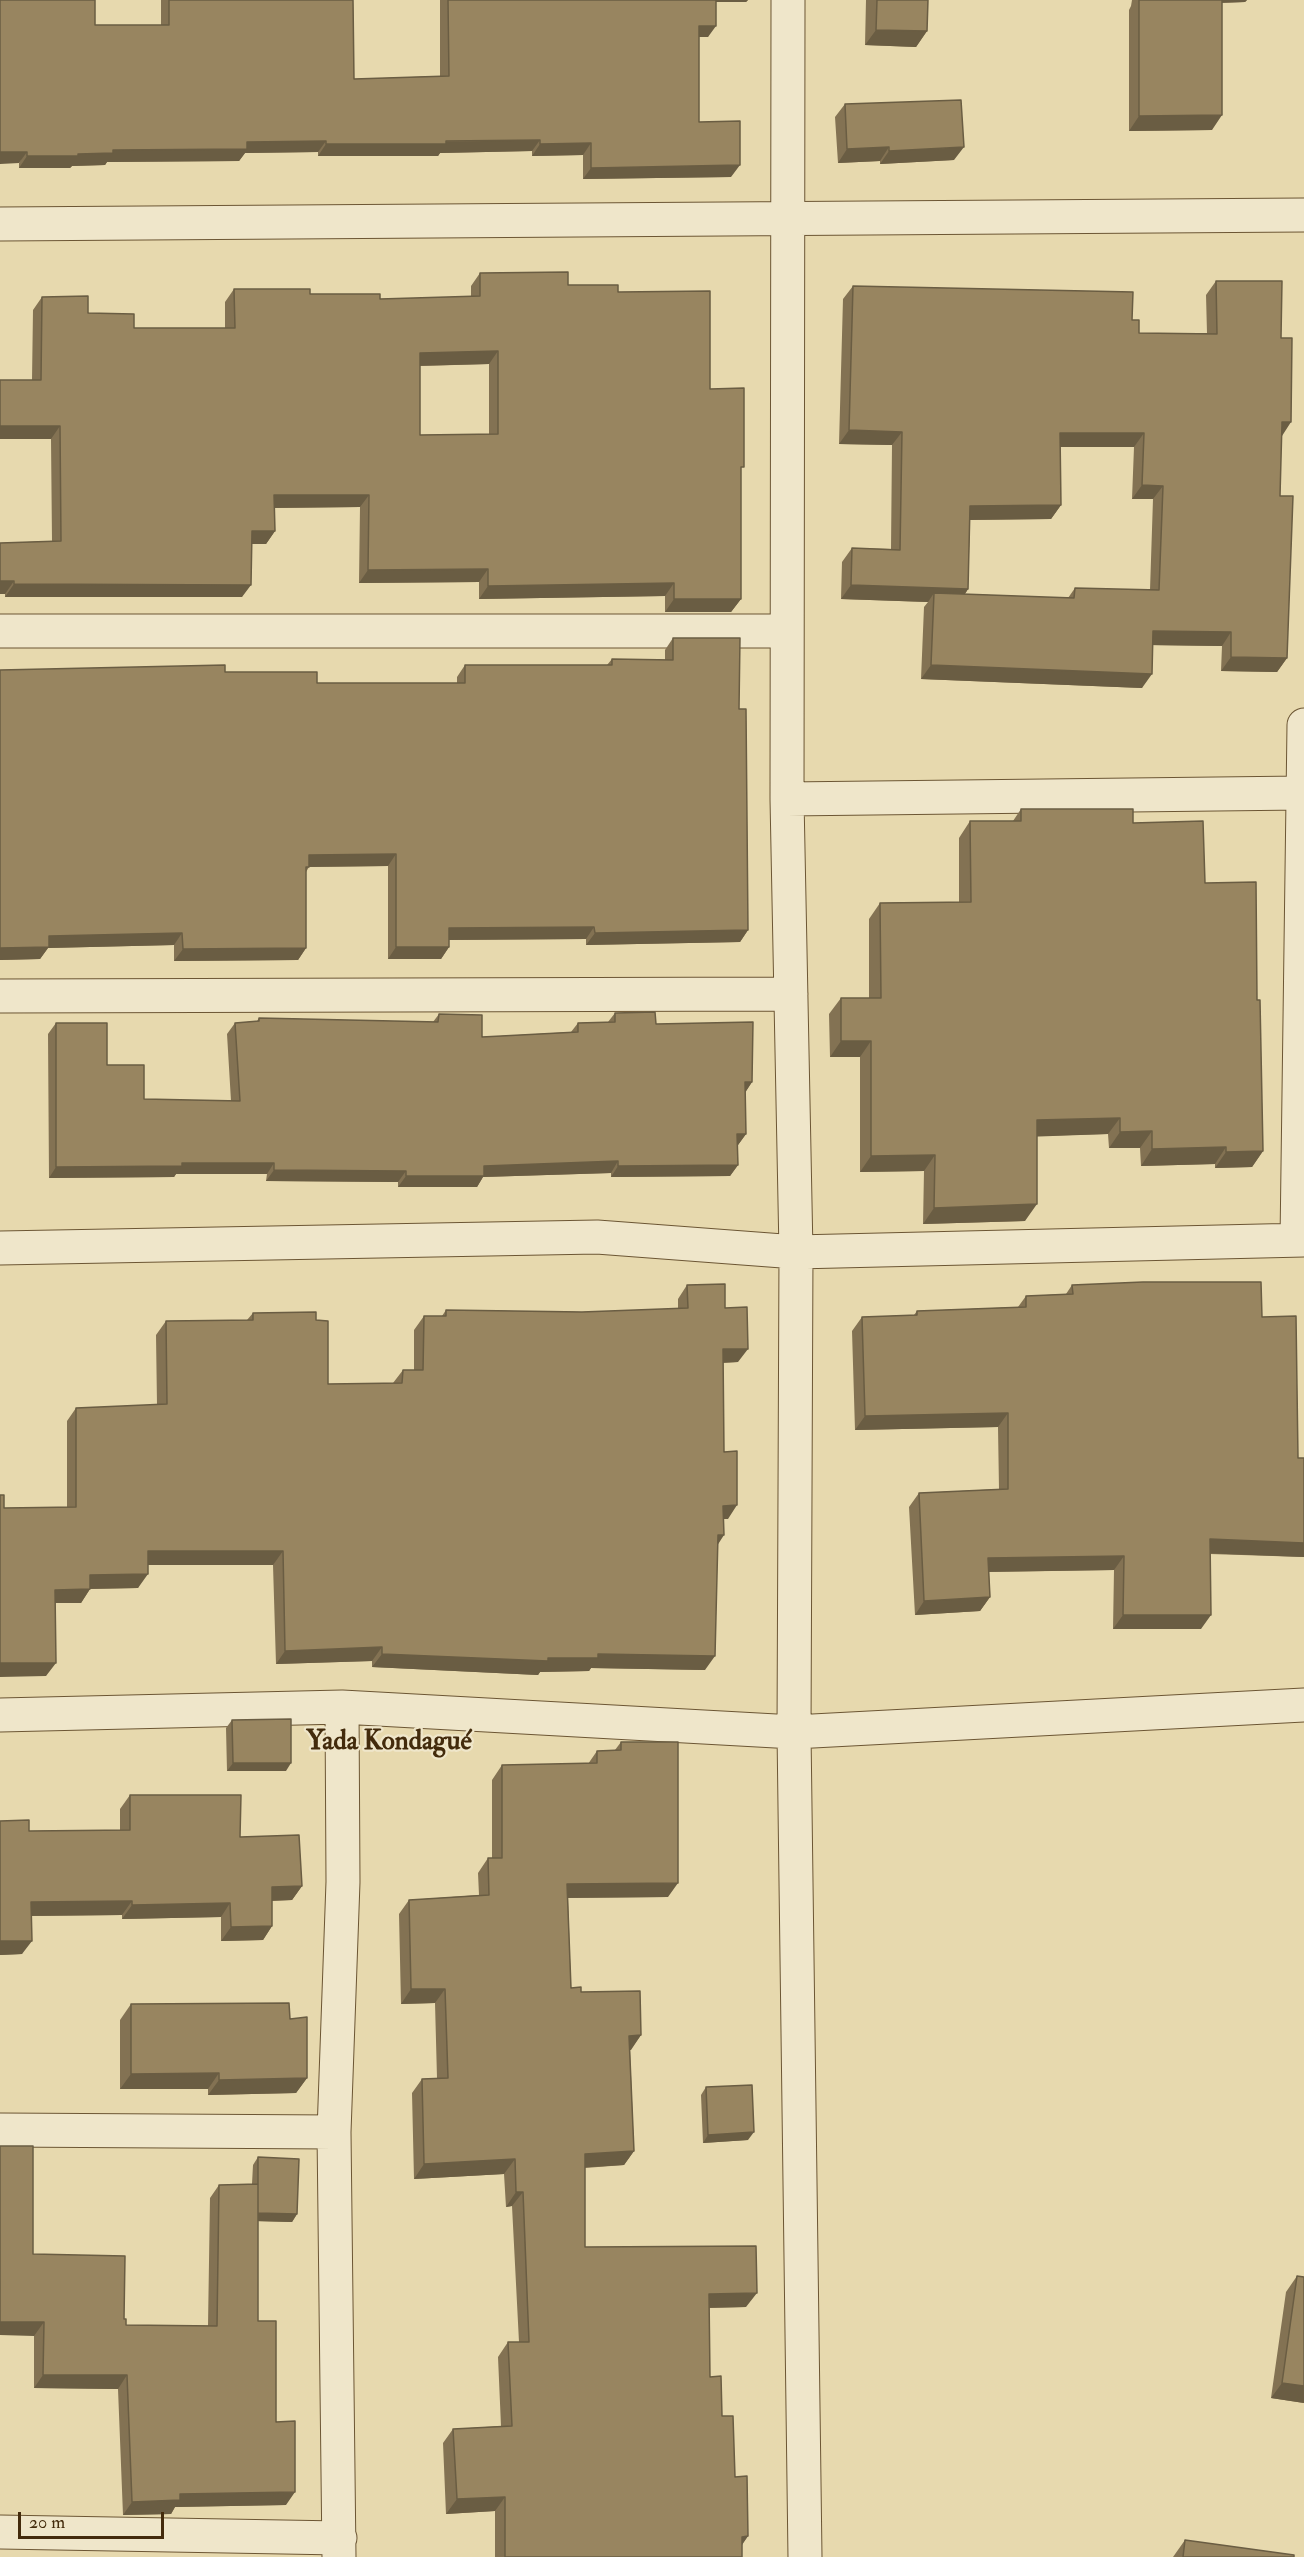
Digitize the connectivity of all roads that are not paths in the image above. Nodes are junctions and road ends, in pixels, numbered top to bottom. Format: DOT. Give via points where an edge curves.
graph roads {
  1 [pos="788,0"];
  2 [pos="1304,215"];
  3 [pos="789,218"];
  4 [pos="0,224"];
  5 [pos="0,631"];
  6 [pos="787,631"];
  7 [pos="1304,725"];
  8 [pos="1302,793"];
  9 [pos="788,799"];
  10 [pos="791,994"];
  11 [pos="0,996"];
  12 [pos="1300,1240"];
  13 [pos="0,1248"];
  14 [pos="796,1252"];
  15 [pos="1304,1705"];
  16 [pos="342,1707"];
  17 [pos="0,1715"];
  18 [pos="794,1732"];
  19 [pos="0,2130"];
  20 [pos="334,2132"];
  21 [pos="0,2532"];
  22 [pos="340,2547"];
  23 [pos="805,2557"];
  1 -- 3 [label="street"];
  2 -- 3 [label="street"];
  3 -- 4 [label="street"];
  3 -- 6 [label="street"];
  5 -- 6 [label="street"];
  6 -- 9 [label="street"];
  7 -- 8 [label="street"];
  8 -- 9 [label="street"];
  8 -- 12 [label="street"];
  9 -- 10 [label="street"];
  10 -- 11 [label="street"];
  10 -- 14 [label="street"];
  12 -- 14 [label="street"];
  13 -- 14 [label="street" via="597,1238"];
  14 -- 18 [label="street"];
  15 -- 18 [label="street"];
  16 -- 17 [label="street"];
  16 -- 18 [label="street"];
  16 -- 20 [label="street" via="343,1882"];
  18 -- 23 [label="street"];
  19 -- 20 [label="street"];
  20 -- 22 [label="street"];
  21 -- 22 [label="street"];
}
